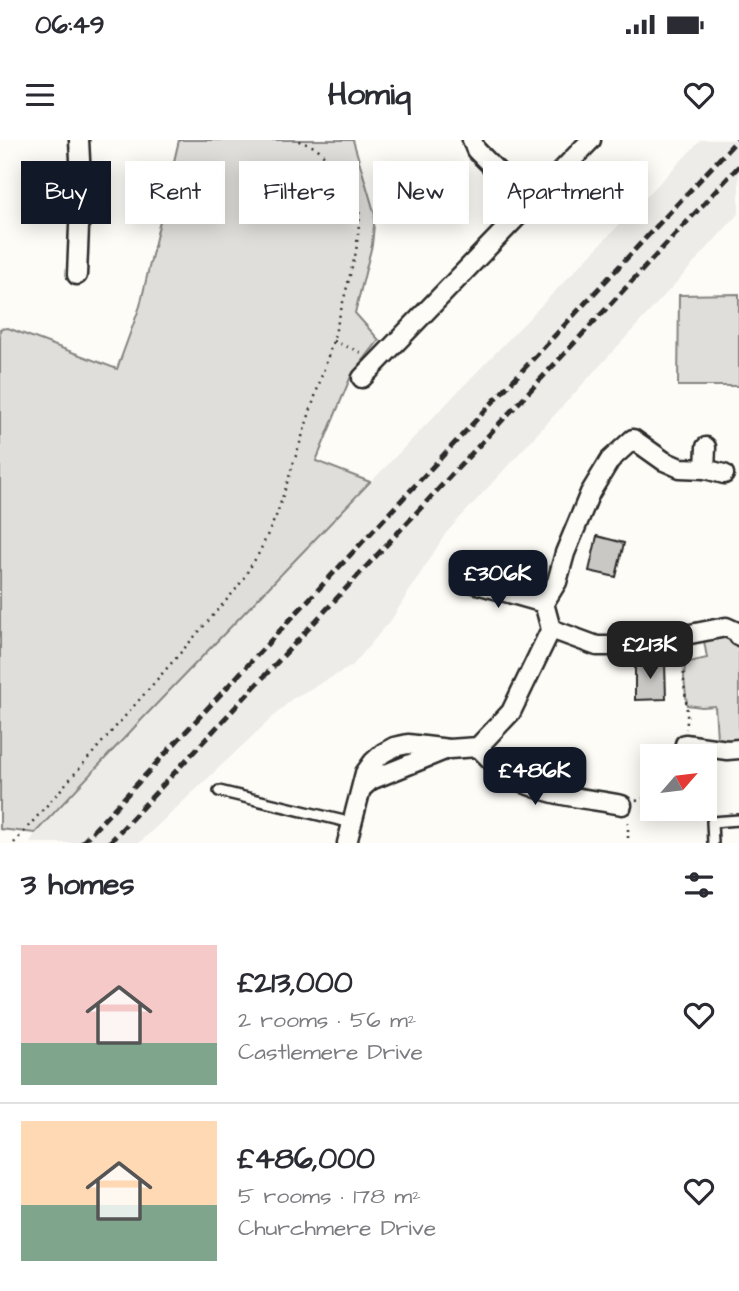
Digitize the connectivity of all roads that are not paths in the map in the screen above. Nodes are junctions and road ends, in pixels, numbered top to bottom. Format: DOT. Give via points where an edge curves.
graph roads {
  1 [pos="79,140"];
  2 [pos="472,140"];
  3 [pos="591,140"];
  4 [pos="487,161"];
  5 [pos="570,161"];
  6 [pos="507,224"];
  7 [pos="75,278"];
  8 [pos="362,378"];
  9 [pos="706,447"];
  10 [pos="705,469"];
  11 [pos="724,474"];
  12 [pos="463,580"];
  13 [pos="544,603"];
  14 [pos="551,629"];
  15 [pos="739,636"];
  16 [pos="478,747"];
  17 [pos="718,749"];
  18 [pos="739,749"];
  19 [pos="219,791"];
  20 [pos="625,810"];
  21 [pos="739,820"];
  22 [pos="352,823"];
  23 [pos="346,843"];
  24 [pos="713,843"];
  1 -- 7 [label="street"];
  2 -- 4 [label="street"];
  3 -- 5 [label="street"];
  6 -- 8 [label="street" via="390,337 380,359"];
  9 -- 10 [label="street"];
  10 -- 11 [label="street"];
  10 -- 13 [label="street" via="680,468 664,461 637,431 610,460 590,493 557,582"];
  12 -- 13 [label="street"];
  13 -- 14 [label="street"];
  14 -- 15 [label="street" via="597,646 658,642 726,627"];
  14 -- 16 [label="street" via="510,712"];
  16 -- 20 [label="street" via="496,766 533,787"];
  16 -- 22 [label="street" via="449,749 370,780 363,787"];
  17 -- 18 [label="street"];
  19 -- 22 [label="lane"];
  21 -- 24 [label="lane" via="712,822"];
  22 -- 23 [label="street"];
}
